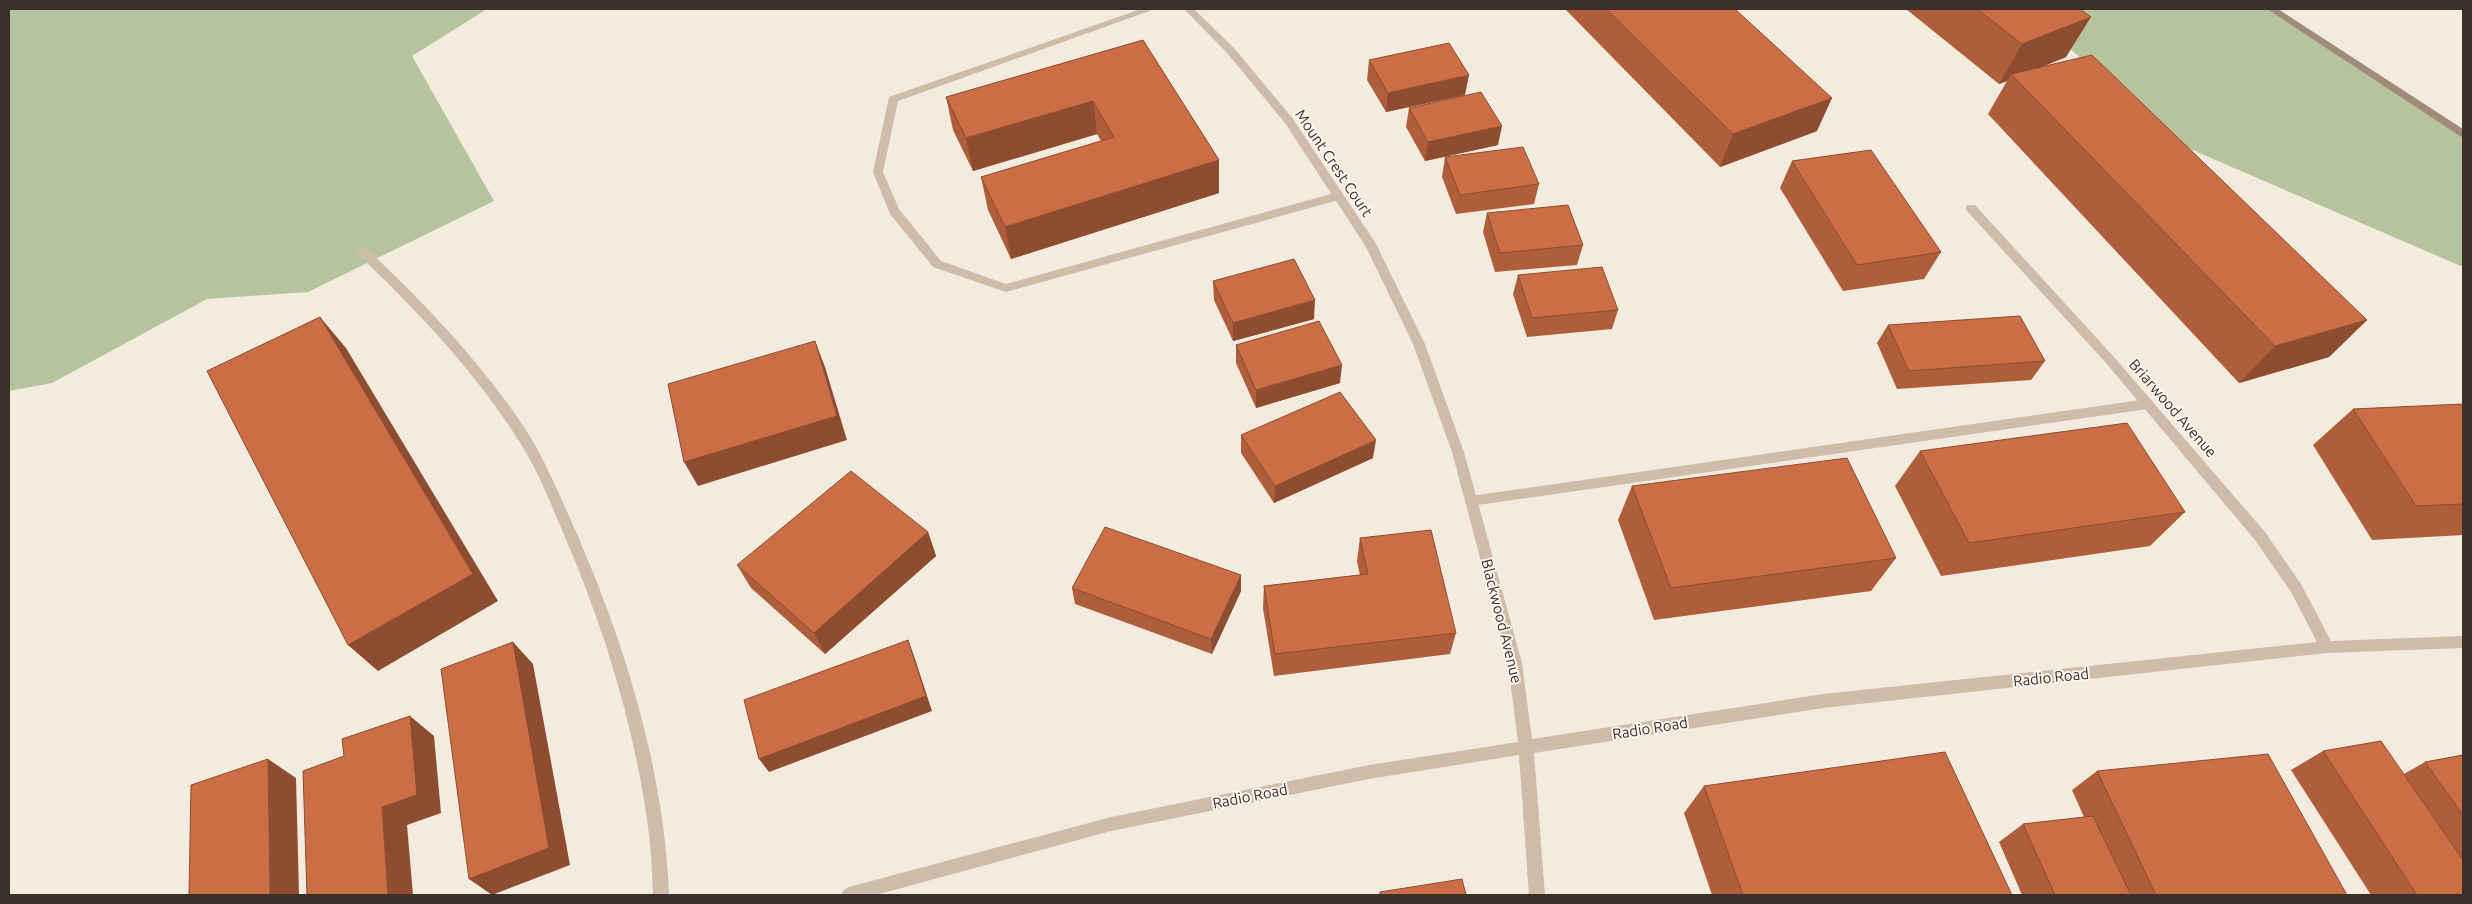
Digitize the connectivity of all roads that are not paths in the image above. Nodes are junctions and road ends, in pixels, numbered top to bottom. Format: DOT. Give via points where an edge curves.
graph roads {
  1 [pos="1150,9"];
  2 [pos="1189,9"];
  3 [pos="2272,9"];
  4 [pos="2463,134"];
  5 [pos="1338,196"];
  6 [pos="1971,208"];
  7 [pos="363,252"];
  8 [pos="1423,354"];
  9 [pos="2148,404"];
  10 [pos="1471,501"];
  11 [pos="2463,642"];
  12 [pos="2327,647"];
  13 [pos="1526,747"];
  14 [pos="661,895"];
  15 [pos="849,895"];
  16 [pos="1537,895"];
  1 -- 5 [label="street" via="893,99 878,172 894,211 937,264 1006,288"];
  2 -- 5 [label="street, Mount Crest Court" via="1231,51 1289,121"];
  3 -- 4 [label="main road"];
  5 -- 8 [label="street, Mount Crest Court" via="1371,245"];
  6 -- 9 [label="street, Briarwood Avenue"];
  7 -- 14 [label="street" via="404,289 447,337 519,431 547,481 605,623 630,707 653,810"];
  8 -- 10 [label="street, Blackwood Avenue" via="1458,452"];
  9 -- 10 [label="street"];
  9 -- 12 [label="street, Briarwood Avenue" via="2260,536 2296,588"];
  10 -- 13 [label="street, Blackwood Avenue" via="1515,663"];
  11 -- 12 [label="street, Radio Road"];
  12 -- 13 [label="street, Radio Road" via="1823,701"];
  13 -- 15 [label="street, Radio Road" via="1368,772 1111,824"];
  13 -- 16 [label="street, Blackwood Avenue"];
}
